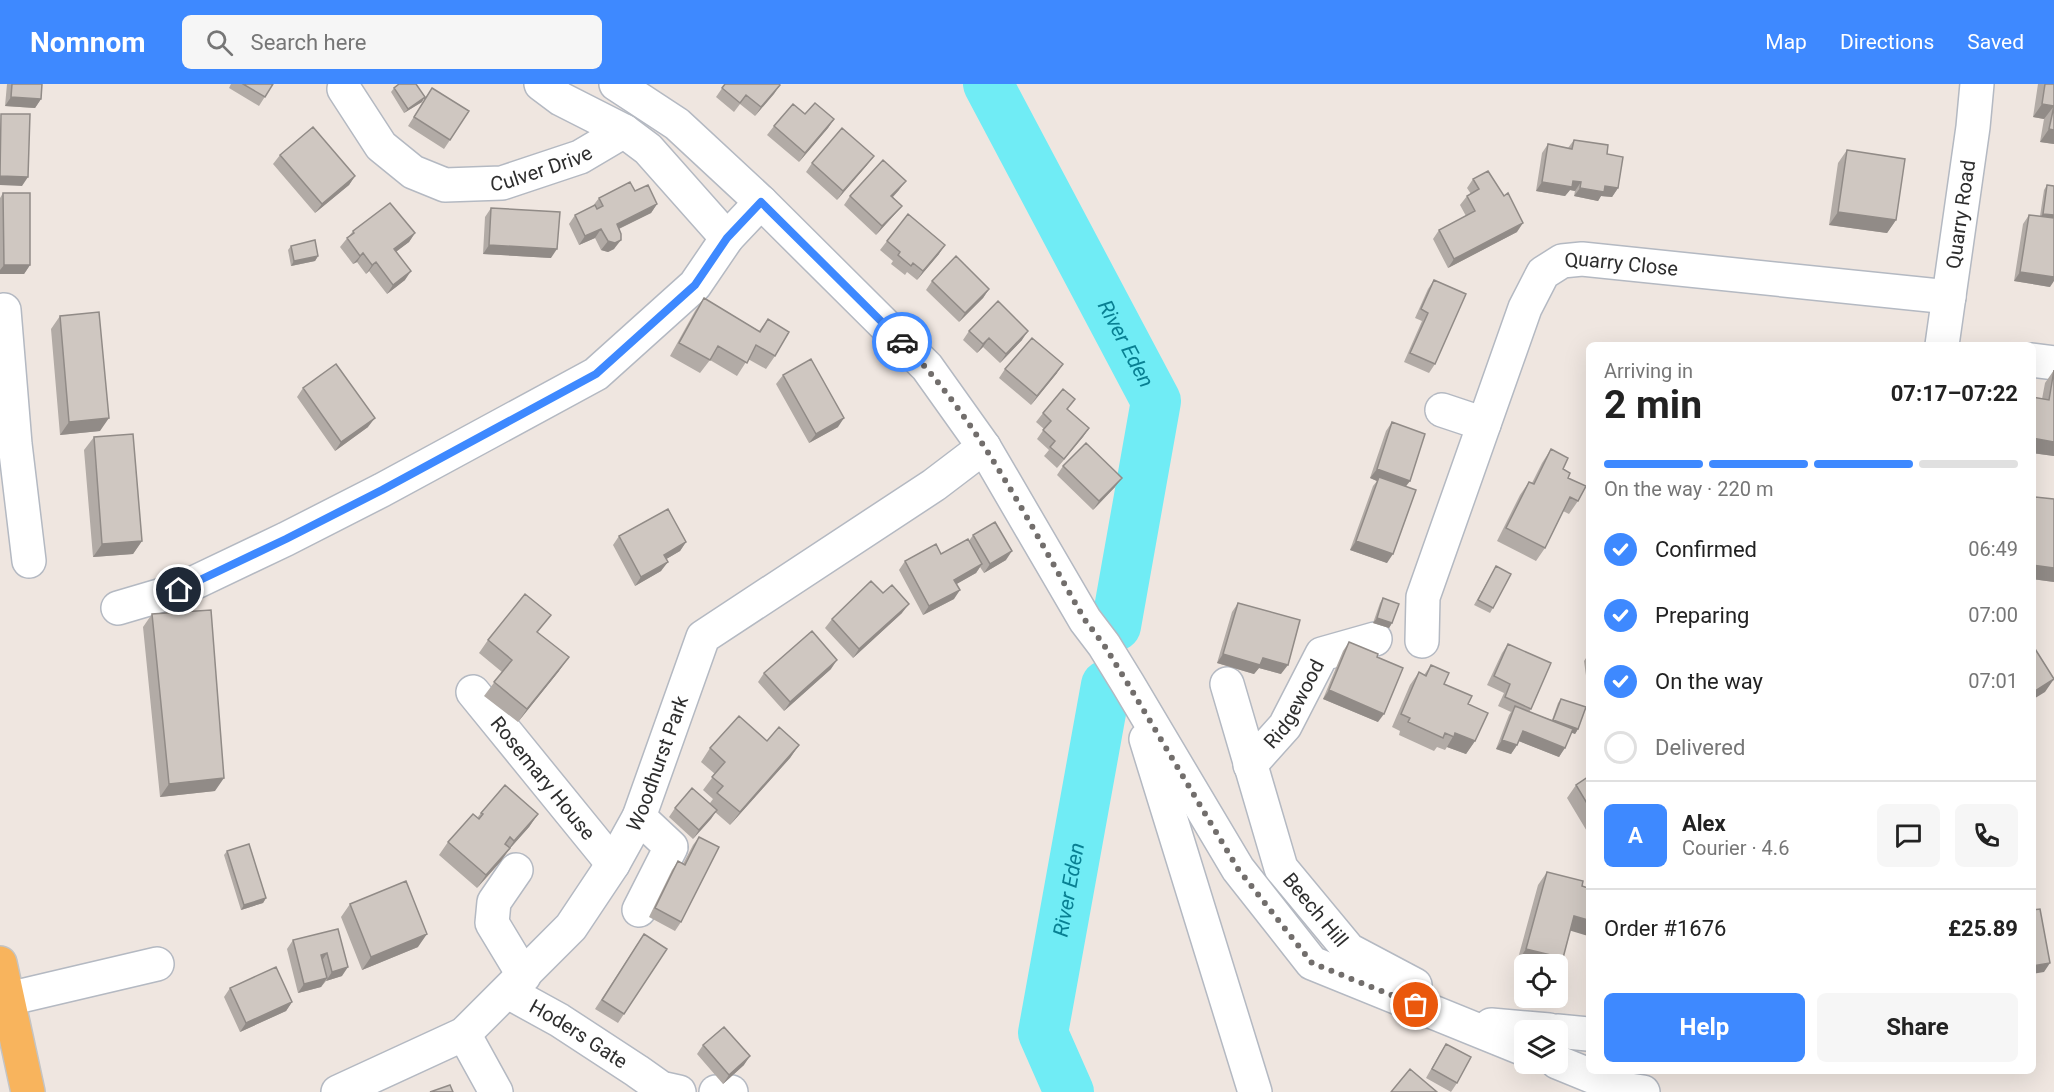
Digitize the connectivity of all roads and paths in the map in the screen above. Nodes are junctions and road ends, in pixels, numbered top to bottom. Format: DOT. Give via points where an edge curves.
graph roads {
  1 [pos="541,84"];
  2 [pos="616,84"];
  3 [pos="1977,84"];
  4 [pos="344,89"];
  5 [pos="624,131"];
  6 [pos="761,202"];
  7 [pos="727,238"];
  8 [pos="1949,297"];
  9 [pos="4,310"];
  10 [pos="1942,342"];
  11 [pos="2036,361"];
  12 [pos="2054,363"];
  13 [pos="1442,410"];
  14 [pos="1484,424"];
  15 [pos="7,444"];
  16 [pos="984,447"];
  17 [pos="29,561"];
  18 [pos="118,608"];
  19 [pos="1375,639"];
  20 [pos="1422,641"];
  21 [pos="1128,684"];
  22 [pos="1227,684"];
  23 [pos="473,692"];
  24 [pos="1250,765"];
  25 [pos="639,817"];
  26 [pos="613,864"];
  27 [pos="516,870"];
  28 [pos="639,910"];
  29 [pos="0,963"];
  30 [pos="157,964"];
  31 [pos="516,984"];
  32 [pos="8,999"];
  33 [pos="1473,1023"];
  34 [pos="1514,1027"];
  35 [pos="1568,1032"];
  36 [pos="464,1034"];
  37 [pos="1586,1034"];
  38 [pos="1514,1044"];
  39 [pos="1568,1066"];
  40 [pos="1586,1074"];
  41 [pos="1586,1074"];
  42 [pos="28,1092"];
  43 [pos="338,1092"];
  44 [pos="495,1092"];
  45 [pos="679,1092"];
  46 [pos="717,1092"];
  47 [pos="731,1092"];
  48 [pos="1256,1092"];
  49 [pos="1643,1092"];
  1 -- 5 [label="street" via="561,99"];
  2 -- 6 [label="street" via="676,124"];
  3 -- 8 [label="street, Quarry Road"];
  4 -- 5 [label="street, Culver Drive" via="381,146 413,172 445,185 502,183 580,157"];
  5 -- 7 [label="street" via="648,149"];
  6 -- 7 [label="street"];
  6 -- 16 [label="street" via="927,367"];
  7 -- 18 [label="street" via="695,285 596,374 286,539 179,590"];
  8 -- 10 [label="street, Quarry Road"];
  8 -- 14 [label="street, Quarry Close" via="1582,259 1562,261 1543,273 1533,291"];
  9 -- 15 [label="street"];
  11 -- 12 [label="street"];
  13 -- 14 [label="street"];
  14 -- 20 [label="street, Quarry Close" via="1423,597"];
  15 -- 17 [label="street"];
  16 -- 21 [label="street" via="1085,620"];
  16 -- 25 [label="street, Woodhurst Park" via="934,485 703,637"];
  19 -- 24 [label="street, Ridgewood" via="1322,654 1285,726"];
  21 -- 33 [label="street" via="1238,869 1312,963"];
  21 -- 48 [label="street"];
  22 -- 24 [label="street, Beech Hill"];
  23 -- 26 [label="street, Rosemary House"];
  24 -- 33 [label="street, Beech Hill" via="1281,868 1349,950"];
  25 -- 26 [label="street, Woodhurst Park"];
  25 -- 28 [label="street" via="671,846"];
  26 -- 31 [label="street, Woodhurst Park" via="571,927"];
  27 -- 31 [label="street" via="494,902 492,923"];
  29 -- 32 [label="main road"];
  30 -- 32 [label="street"];
  31 -- 36 [label="street, Woodhurst Park"];
  31 -- 45 [label="street, Hoders Gate" via="559,1020 661,1088"];
  32 -- 42 [label="main road"];
  33 -- 34 [label="street"];
  33 -- 38 [label="street"];
  35 -- 37 [label="street"];
  36 -- 43 [label="street, Woodhurst Park"];
  36 -- 44 [label="street"];
  39 -- 41 [label="street"];
  40 -- 49 [label="street" via="1623,1089"];
  46 -- 47 [label="street"];
}
